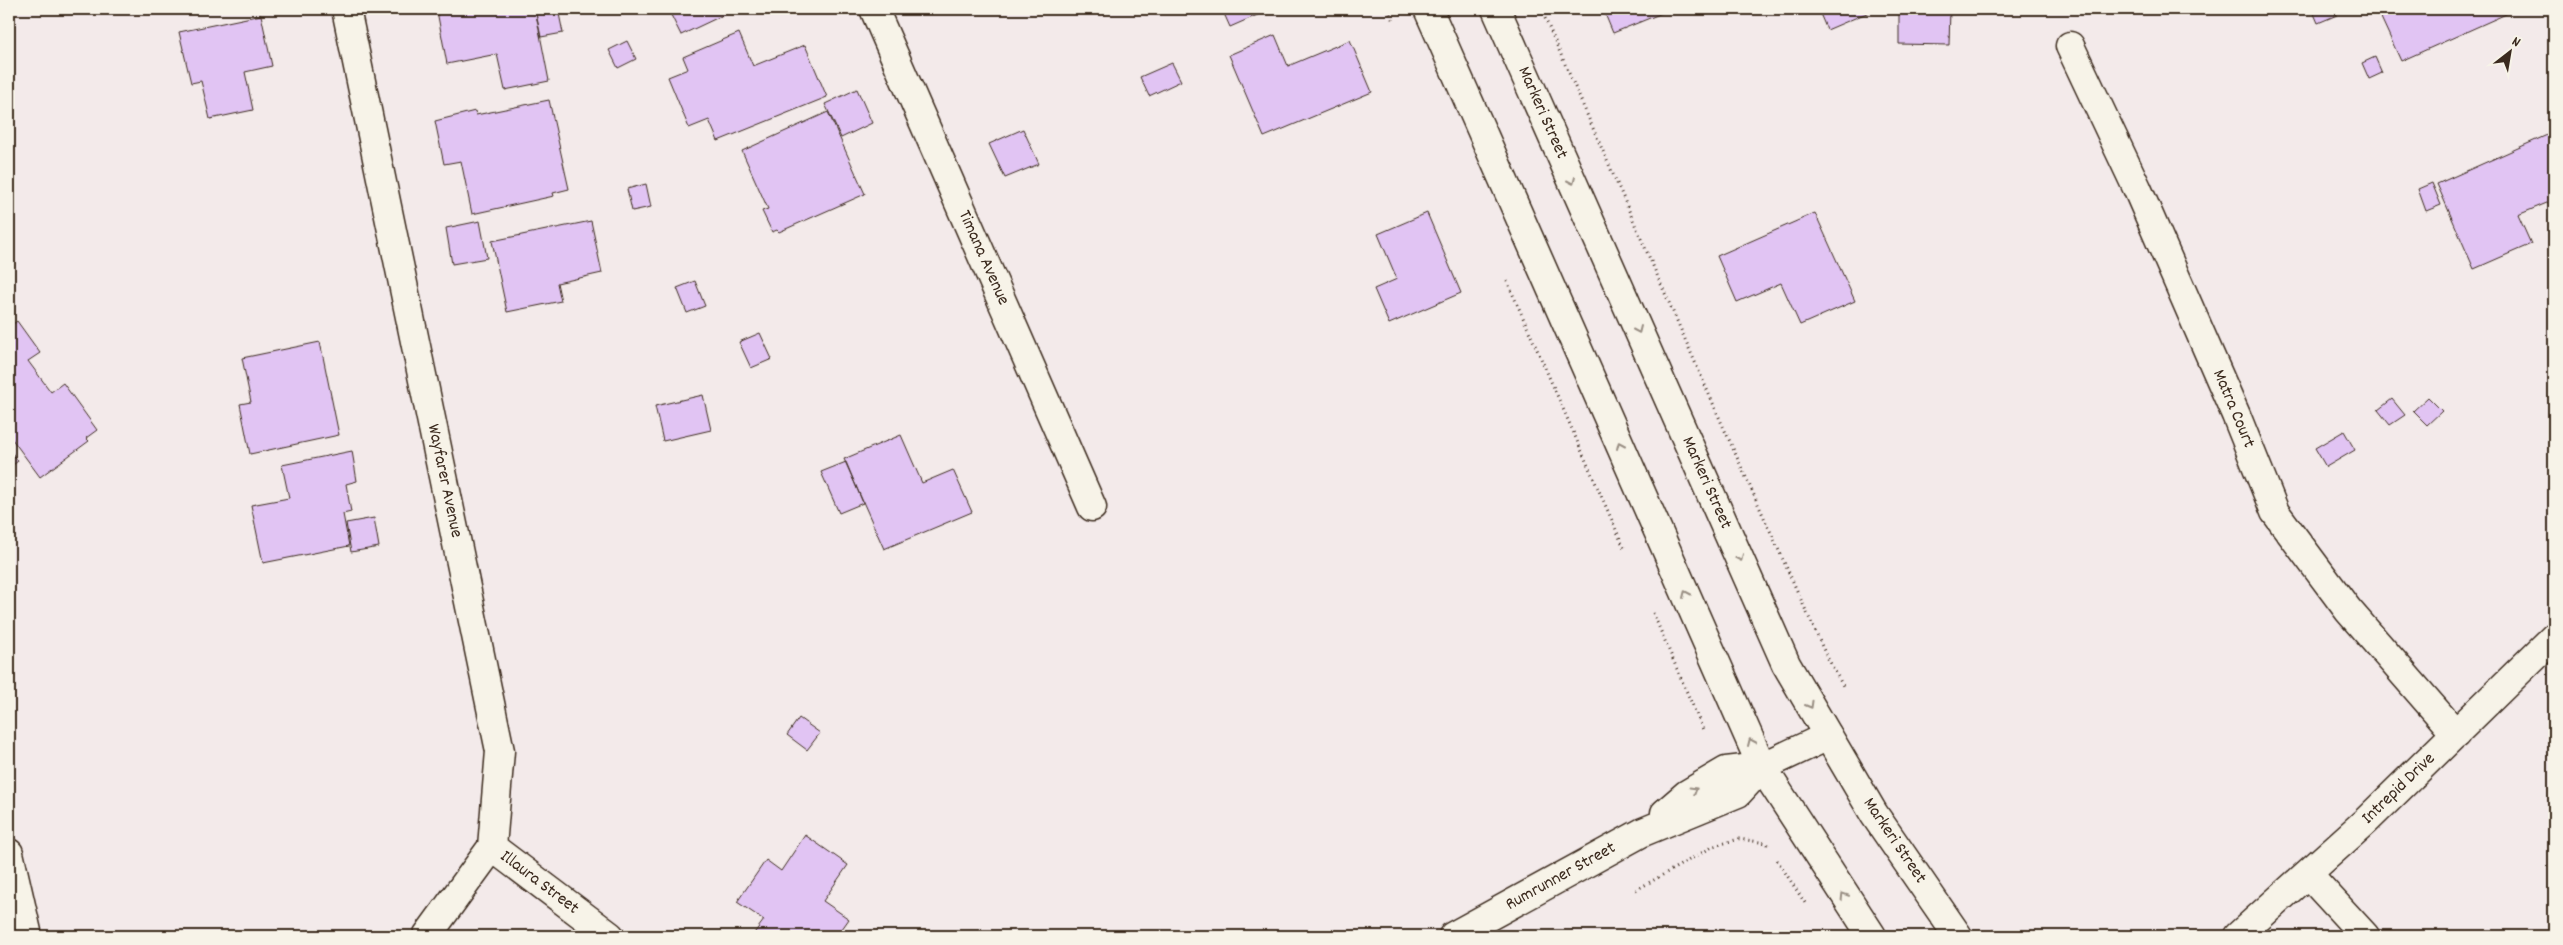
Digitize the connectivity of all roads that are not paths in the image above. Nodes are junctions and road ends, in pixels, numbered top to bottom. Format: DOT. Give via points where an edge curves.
graph roads {
  1 [pos="346,9"];
  2 [pos="874,9"];
  3 [pos="1428,9"];
  4 [pos="1496,9"];
  5 [pos="2070,46"];
  6 [pos="1092,507"];
  7 [pos="2554,637"];
  8 [pos="2456,734"];
  9 [pos="1828,736"];
  10 [pos="1762,767"];
  11 [pos="492,847"];
  12 [pos="9,853"];
  13 [pos="2308,874"];
  14 [pos="28,936"];
  15 [pos="427,936"];
  16 [pos="610,936"];
  17 [pos="1453,936"];
  18 [pos="1872,936"];
  19 [pos="1958,936"];
  20 [pos="2238,936"];
  21 [pos="2365,936"];
  1 -- 11 [label="street, Wayfarer Avenue" via="500,751"];
  2 -- 6 [label="street, Timana Avenue"];
  10 -- 3 [label="street, one-way"];
  4 -- 9 [label="street, Markeri Street, one-way" via="1786,664"];
  5 -- 8 [label="street, Matra Court" via="2137,188 2275,512 2348,610"];
  7 -- 8 [label="street, Intrepid Drive"];
  8 -- 13 [label="street, Intrepid Drive"];
  9 -- 10 [label="street, Rumrunner Street"];
  9 -- 19 [label="street, Markeri Street" via="1874,814"];
  10 -- 17 [label="street, Rumrunner Street" via="1738,793 1643,832"];
  18 -- 10 [label="street, one-way"];
  11 -- 15 [label="street"];
  11 -- 16 [label="street, Illaura Street"];
  12 -- 14 [label="street"];
  13 -- 20 [label="street, Intrepid Drive"];
  13 -- 21 [label="street"];
}
